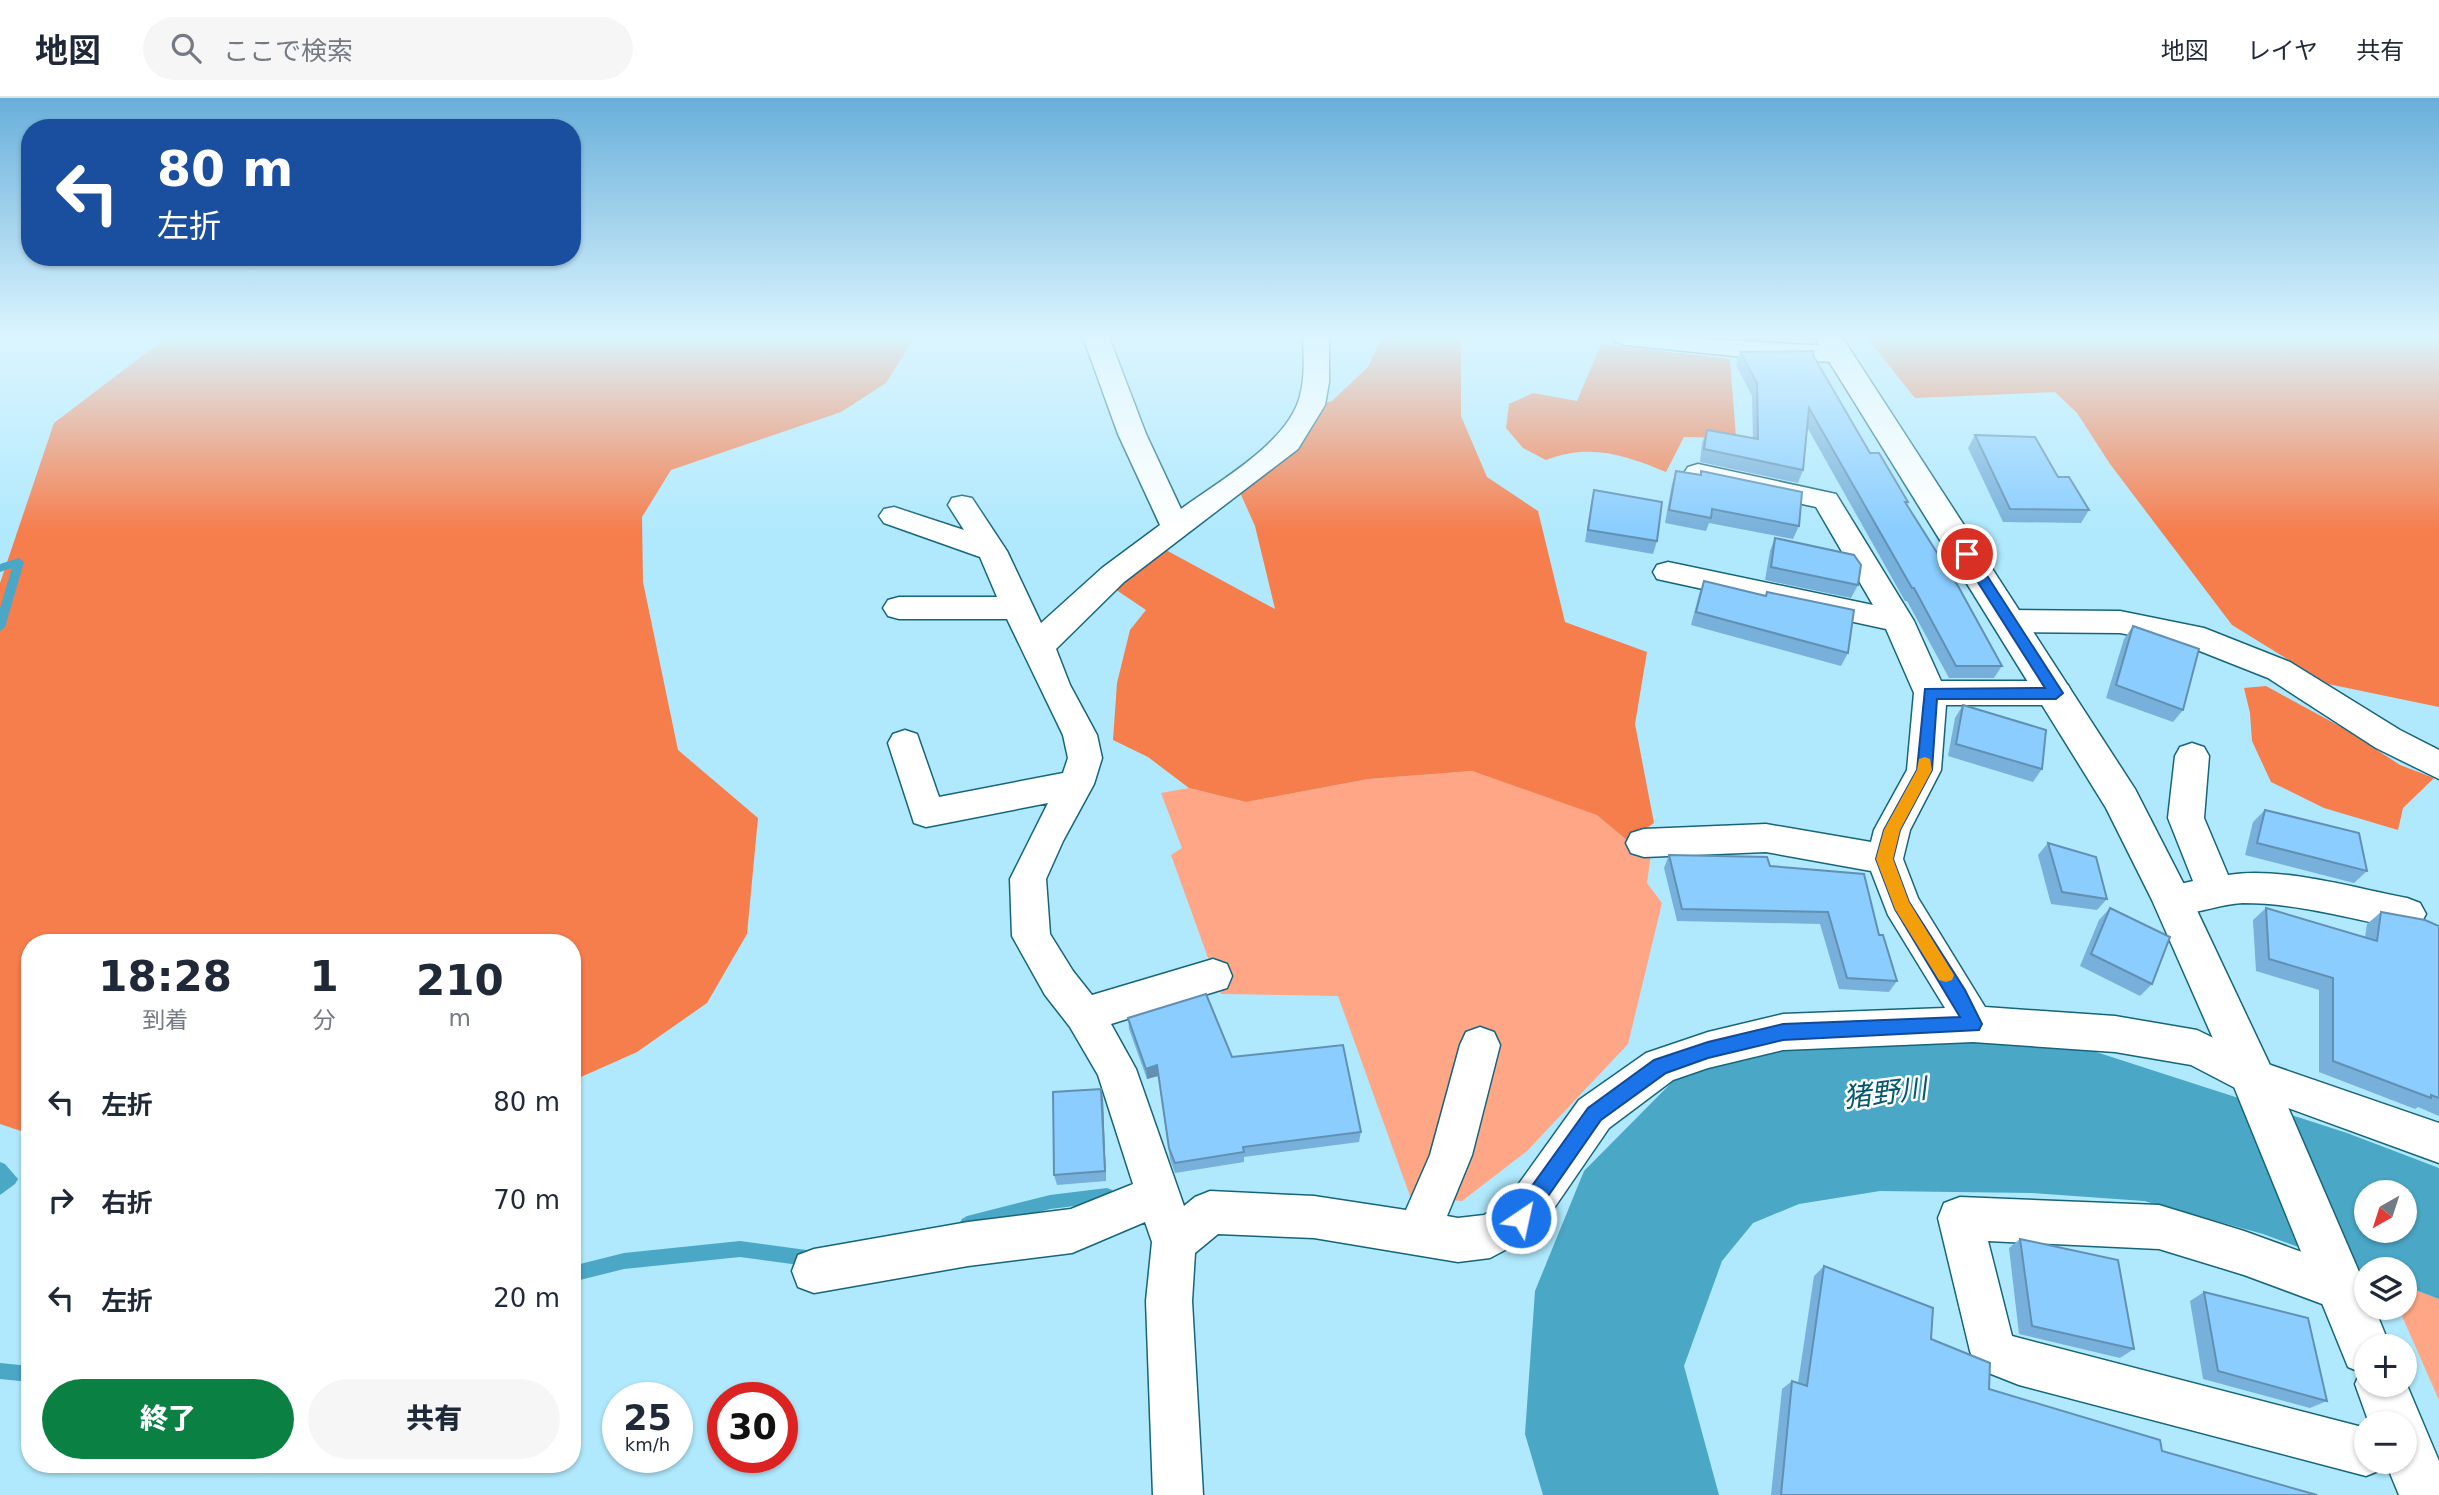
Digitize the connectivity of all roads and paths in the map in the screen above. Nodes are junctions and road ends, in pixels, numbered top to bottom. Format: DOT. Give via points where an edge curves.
graph roads {
  1 [pos="1120,402"];
  2 [pos="1312,402"];
  3 [pos="1870,402"];
  4 [pos="1698,473"];
  5 [pos="962,505"];
  6 [pos="894,516"];
  7 [pos="1176,529"];
  8 [pos="992,551"];
  9 [pos="1668,572"];
  10 [pos="899,608"];
  11 [pos="1017,608"];
  12 [pos="1898,621"];
  13 [pos="2009,621"];
  14 [pos="1039,647"];
  15 [pos="1930,693"];
  16 [pos="2056,693"];
  17 [pos="905,743"];
  18 [pos="2192,756"];
  19 [pos="2439,766"];
  20 [pos="1077,784"];
  21 [pos="1644,844"];
  22 [pos="1885,859"];
  23 [pos="2217,894"];
  24 [pos="2172,900"];
  25 [pos="2407,914"];
  26 [pos="1213,976"];
  27 [pos="1084,1015"];
  28 [pos="1973,1024"];
  29 [pos="1480,1045"];
  30 [pos="2253,1077"];
  31 [pos="2439,1143"];
  32 [pos="1157,1195"];
  33 [pos="1419,1231"];
  34 [pos="1174,1242"];
  35 [pos="814,1271"];
  36 [pos="2339,1282"];
  37 [pos="2360,1334"];
  38 [pos="2354,1444"];
  39 [pos="1178,1495"];
  1 -- 7 [label="street"];
  2 -- 7 [label="street" via="1288,443"];
  3 -- 13 [label="street"];
  4 -- 12 [label="street" via="1826,500"];
  5 -- 8 [label="street"];
  6 -- 8 [label="street"];
  7 -- 14 [label="street" via="1113,575"];
  8 -- 11 [label="street"];
  9 -- 12 [label="street"];
  10 -- 11 [label="street"];
  11 -- 14 [label="street"];
  12 -- 15 [label="street"];
  13 -- 16 [label="street"];
  13 -- 19 [label="street" via="2120,622 2193,636 2280,670"];
  14 -- 20 [label="street" via="1080,735 1085,758"];
  15 -- 16 [label="street"];
  15 -- 22 [label="street" via="1924,770 1892,830"];
  16 -- 24 [label="street" via="2121,800"];
  17 -- 20 [label="street" via="926,813"];
  18 -- 23 [label="street" via="2186,818"];
  20 -- 27 [label="street" via="1028,879 1031,936"];
  21 -- 22 [label="street" via="1766,838"];
  22 -- 28 [label="street" via="1901,904"];
  23 -- 24 [label="street"];
  23 -- 25 [label="street" via="2241,888 2303,893"];
  24 -- 30 [label="street"];
  26 -- 27 [label="street"];
  27 -- 32 [label="street" via="1116,1069"];
  28 -- 30 [label="street" via="2115,1034 2197,1048"];
  28 -- 33 [label="street" via="1783,1032 1660,1066 1594,1114 1521,1218 1490,1236 1458,1240"];
  29 -- 33 [label="street" via="1451,1155"];
  30 -- 31 [label="street"];
  30 -- 36 [label="street"];
  32 -- 34 [label="street"];
  32 -- 35 [label="street" via="1072,1231"];
  33 -- 34 [label="street" via="1314,1217 1210,1212"];
  34 -- 39 [label="street" via="1169,1301"];
  36 -- 37 [label="street"];
  36 -- 38 [label="street" via="2158,1227 1960,1218 1993,1351 2019,1362"];
}
